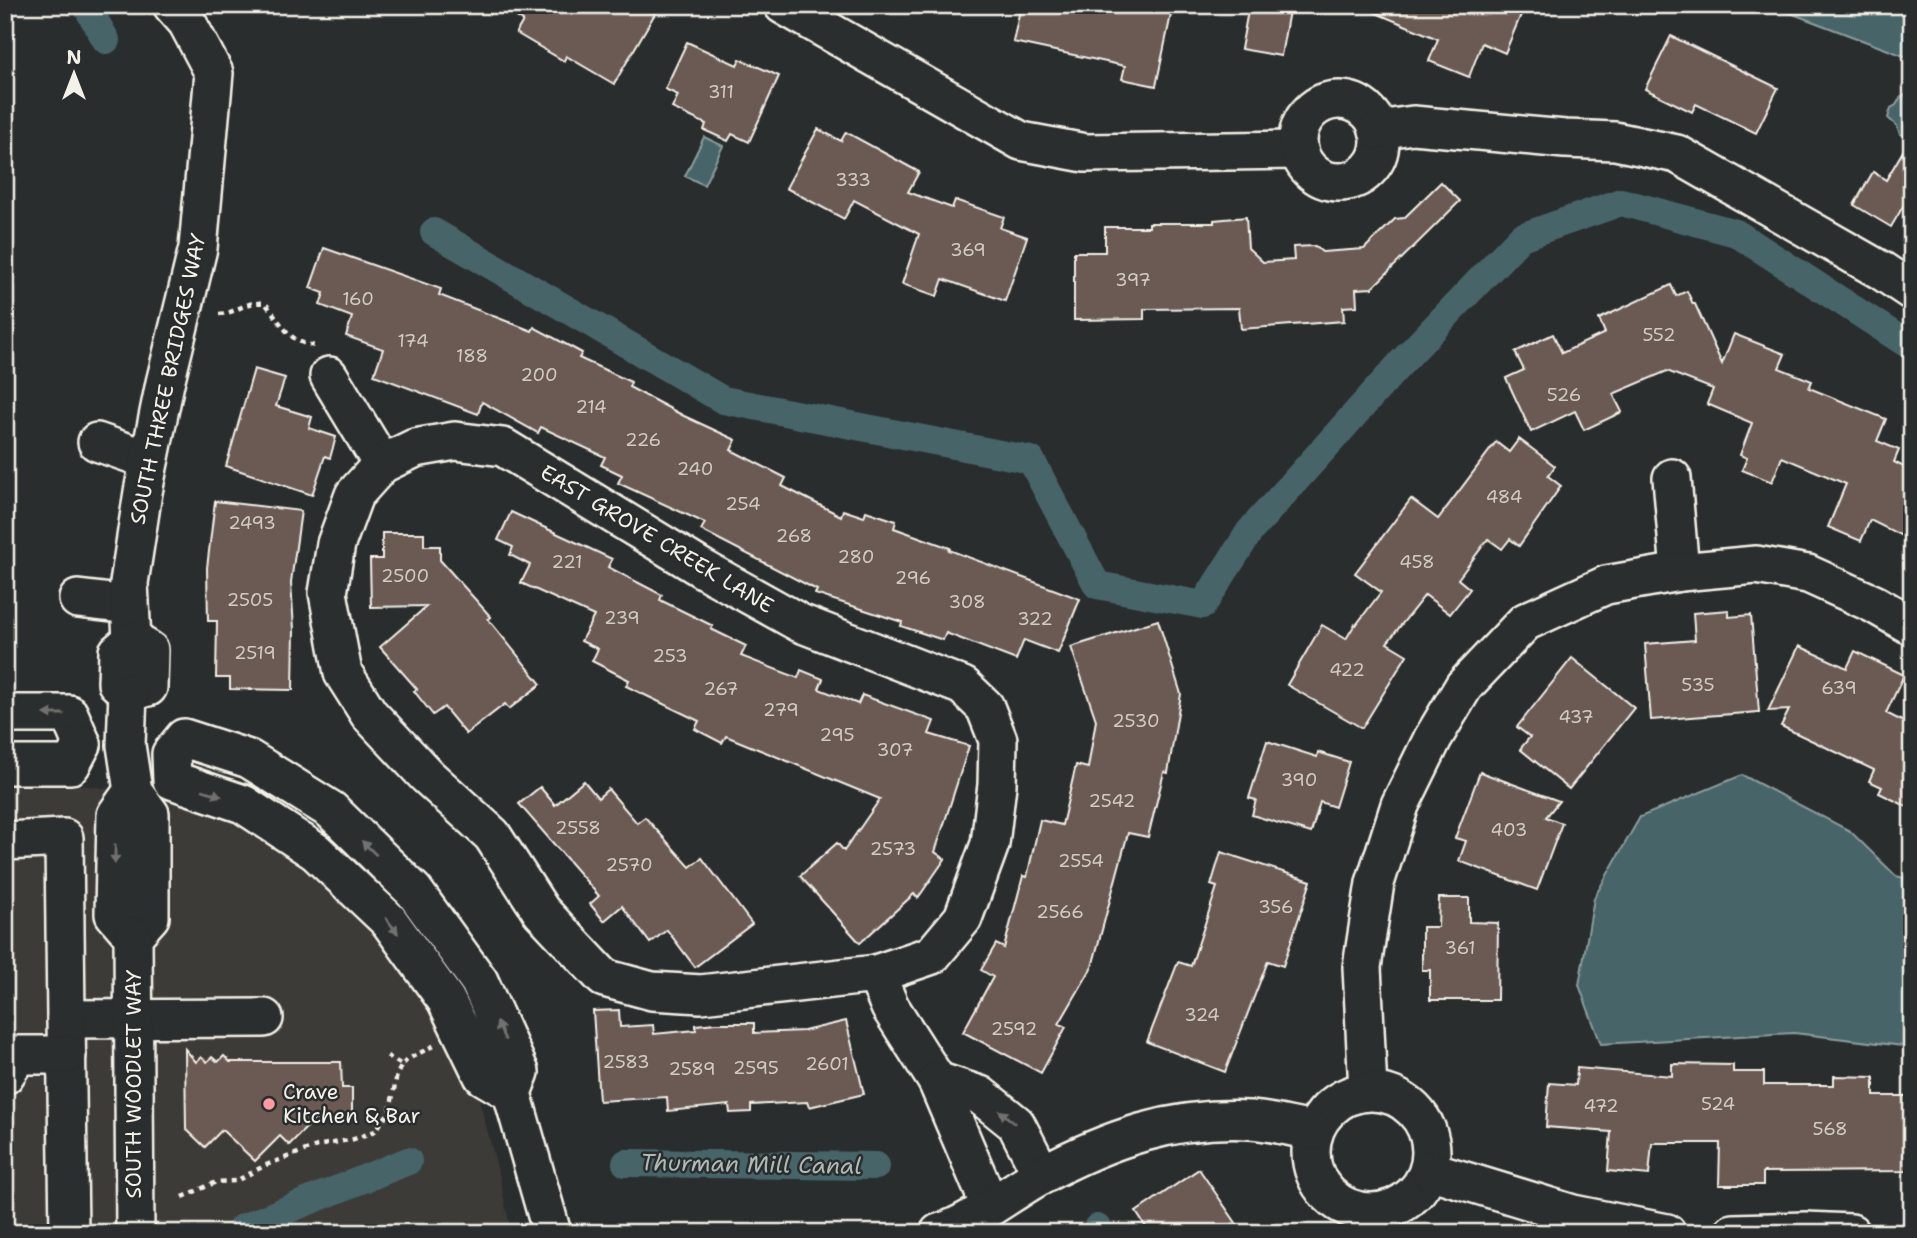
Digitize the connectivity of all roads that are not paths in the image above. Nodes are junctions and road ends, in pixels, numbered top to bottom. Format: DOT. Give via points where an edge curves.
graph roads {
  1 [pos="172,5"];
  2 [pos="783,5"];
  3 [pos="1378,130"];
  4 [pos="1298,150"];
  5 [pos="1912,291"];
  6 [pos="326,361"];
  7 [pos="97,442"];
  8 [pos="149,460"];
  9 [pos="382,464"];
  10 [pos="1672,478"];
  11 [pos="1680,572"];
  12 [pos="78,599"];
  13 [pos="131,622"];
  14 [pos="1912,626"];
  15 [pos="5,714"];
  16 [pos="82,744"];
  17 [pos="126,745"];
  18 [pos="5,765"];
  19 [pos="5,841"];
  20 [pos="876,974"];
  21 [pos="134,1018"];
  22 [pos="264,1018"];
  23 [pos="66,1019"];
  24 [pos="67,1055"];
  25 [pos="10,1058"];
  26 [pos="937,1082"];
  27 [pos="1368,1091"];
  28 [pos="1314,1131"];
  29 [pos="1429,1170"];
  30 [pos="1042,1175"];
  31 [pos="990,1206"];
  32 [pos="1374,1222"];
  33 [pos="69,1233"];
  34 [pos="135,1233"];
  35 [pos="552,1233"];
  36 [pos="939,1233"];
  37 [pos="1667,1233"];
  38 [pos="1733,1233"];
  39 [pos="1851,1233"];
  1 -- 8 [label="street, SOUTH THREE BRIDGES WAY" via="187,22 214,73 198,248"];
  2 -- 4 [label="street" via="1021,141 1085,153"];
  3 -- 4 [label="street" via="1362,107 1335,100 1310,111 1301,123"];
  3 -- 4 [label="street" via="1378,156 1371,168 1349,181 1336,183 1311,173"];
  3 -- 5 [label="street" via="1413,125 1615,141 1677,154"];
  6 -- 9 [label="street"];
  7 -- 8 [label="street"];
  8 -- 13 [label="street, SOUTH THREE BRIDGES WAY" via="129,583"];
  9 -- 20 [label="street" via="355,495 336,544 328,593 343,673 369,714 426,775 492,835 541,911 604,978 652,991 701,994"];
  9 -- 20 [label="street, EAST GROVE CREEK LANE" via="415,448 455,441 503,447 800,623 963,686 985,707 998,740 997,785 990,844 963,918 932,955"];
  10 -- 11 [label="street"];
  11 -- 14 [label="street" via="1756,565 1808,574"];
  11 -- 27 [label="street" via="1606,585 1525,622 1464,686 1401,805 1375,883 1362,967"];
  12 -- 13 [label="street"];
  13 -- 17 [label="street, SOUTH THREE BRIDGES WAY" via="118,652 117,683 128,692"];
  16 -- 15 [label="street, one-way" via="69,714"];
  16 -- 17 [label="street"];
  16 -- 18 [label="street" via="71,765"];
  17 -- 21 [label="street, SOUTH WOODLET WAY" via="133,792 116,815 114,914 133,936"];
  17 -- 35 [label="street" via="171,754 184,738 249,760 331,810 414,891 479,981 520,1072 512,1093"];
  19 -- 23 [label="street" via="64,838"];
  20 -- 26 [label="street" via="890,1007"];
  21 -- 22 [label="street"];
  21 -- 23 [label="street"];
  21 -- 34 [label="street, SOUTH WOODLET WAY"];
  23 -- 24 [label="street"];
  24 -- 25 [label="street"];
  24 -- 33 [label="street"];
  30 -- 26 [label="street, one-way" via="1016,1124 980,1095"];
  26 -- 31 [label="street"];
  27 -- 28 [label="street" via="1335,1103"];
  27 -- 29 [label="street" via="1406,1101 1419,1115 1429,1132"];
  28 -- 30 [label="street" via="1253,1120 1196,1120 1132,1134"];
  28 -- 32 [label="street" via="1310,1151 1322,1188"];
  29 -- 32 [label="street" via="1408,1200"];
  29 -- 37 [label="street" via="1573,1214"];
  30 -- 31 [label="street"];
  31 -- 36 [label="street"];
  38 -- 39 [label="street"];
}
